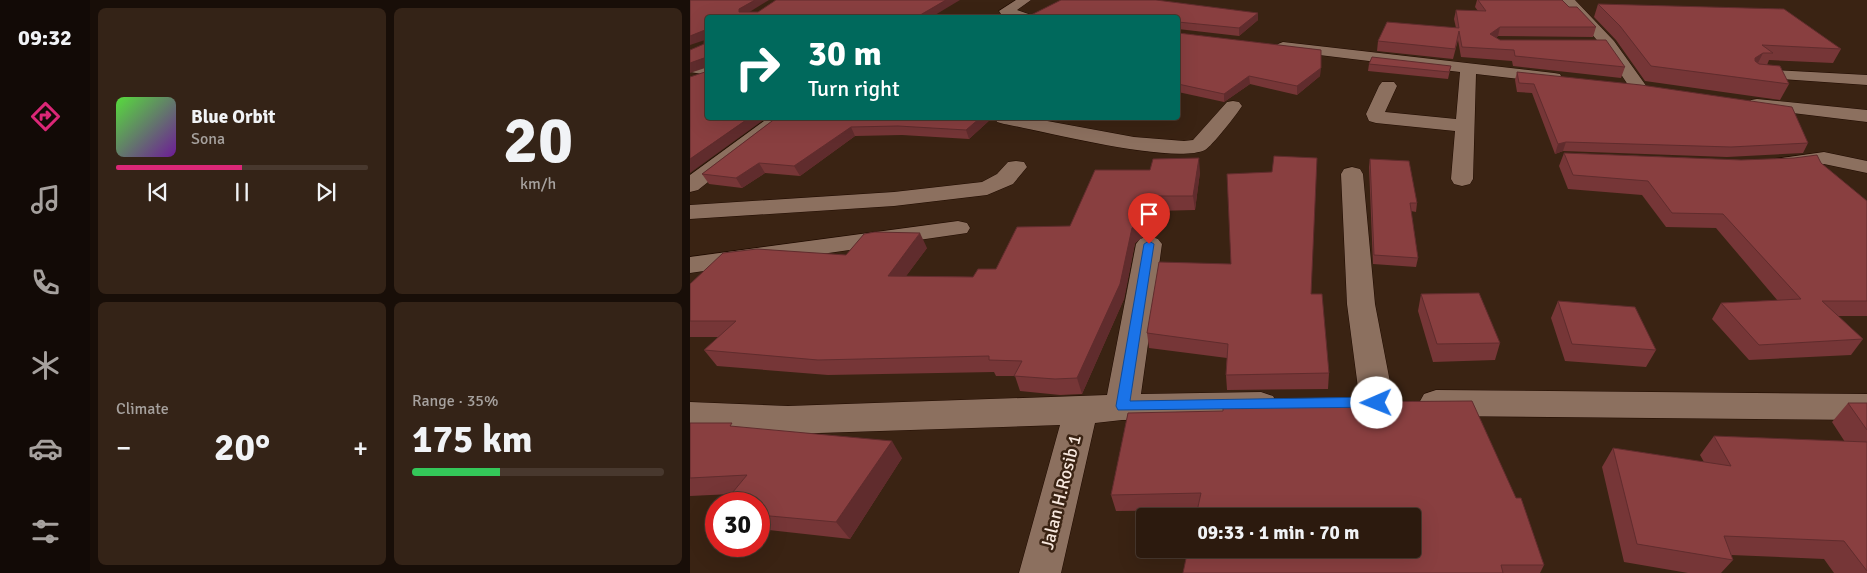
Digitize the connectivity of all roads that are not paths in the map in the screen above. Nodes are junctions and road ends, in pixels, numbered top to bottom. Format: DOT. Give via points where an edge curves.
graph roads {
  1 [pos="1025,0"];
  2 [pos="1568,0"];
  3 [pos="1006,11"];
  4 [pos="997,15"];
  5 [pos="1021,15"];
  6 [pos="1591,44"];
  7 [pos="1609,44"];
  8 [pos="1269,46"];
  9 [pos="690,58"];
  10 [pos="1468,68"];
  11 [pos="705,69"];
  12 [pos="705,73"];
  13 [pos="1757,74"];
  14 [pos="1571,80"];
  15 [pos="1867,80"];
  16 [pos="690,81"];
  17 [pos="1619,85"];
  18 [pos="1388,86"];
  19 [pos="1638,87"];
  20 [pos="1658,90"];
  21 [pos="1745,103"];
  22 [pos="1233,106"];
  23 [pos="1867,116"];
  24 [pos="777,120"];
  25 [pos="1015,120"];
  26 [pos="1465,126"];
  27 [pos="1760,165"];
  28 [pos="1016,167"];
  29 [pos="1867,167"];
  30 [pos="1352,174"];
  31 [pos="1462,179"];
  32 [pos="690,185"];
  33 [pos="690,212"];
  34 [pos="958,228"];
  35 [pos="1149,244"];
  36 [pos="690,265"];
  37 [pos="1289,404"];
  38 [pos="1122,406"];
  39 [pos="1867,407"];
  40 [pos="1081,411"];
  41 [pos="690,416"];
  42 [pos="1040,573"];
  1 -- 3 [label="street"];
  2 -- 7 [label="street"];
  3 -- 4 [label="street"];
  3 -- 5 [label="street"];
  6 -- 7 [label="street"];
  7 -- 19 [label="street"];
  8 -- 10 [label="street"];
  9 -- 11 [label="street"];
  10 -- 14 [label="street"];
  10 -- 26 [label="street"];
  12 -- 16 [label="street"];
  13 -- 15 [label="lane"];
  17 -- 19 [label="street"];
  18 -- 26 [label="street" via="1376,117"];
  19 -- 20 [label="street"];
  21 -- 23 [label="street"];
  22 -- 25 [label="street" via="1193,148 1174,148"];
  24 -- 32 [label="street"];
  26 -- 31 [label="street"];
  27 -- 29 [label="street" via="1824,158"];
  28 -- 33 [label="street" via="997,185 978,189 894,199"];
  30 -- 39 [label="street" via="1361,304 1362,403"];
  34 -- 36 [label="street"];
  35 -- 38 [label="street"];
  37 -- 38 [label="street"];
  38 -- 40 [label="street"];
  40 -- 41 [label="street" via="788,420"];
  40 -- 42 [label="street, Jalan H.Rosib 1"];
}
